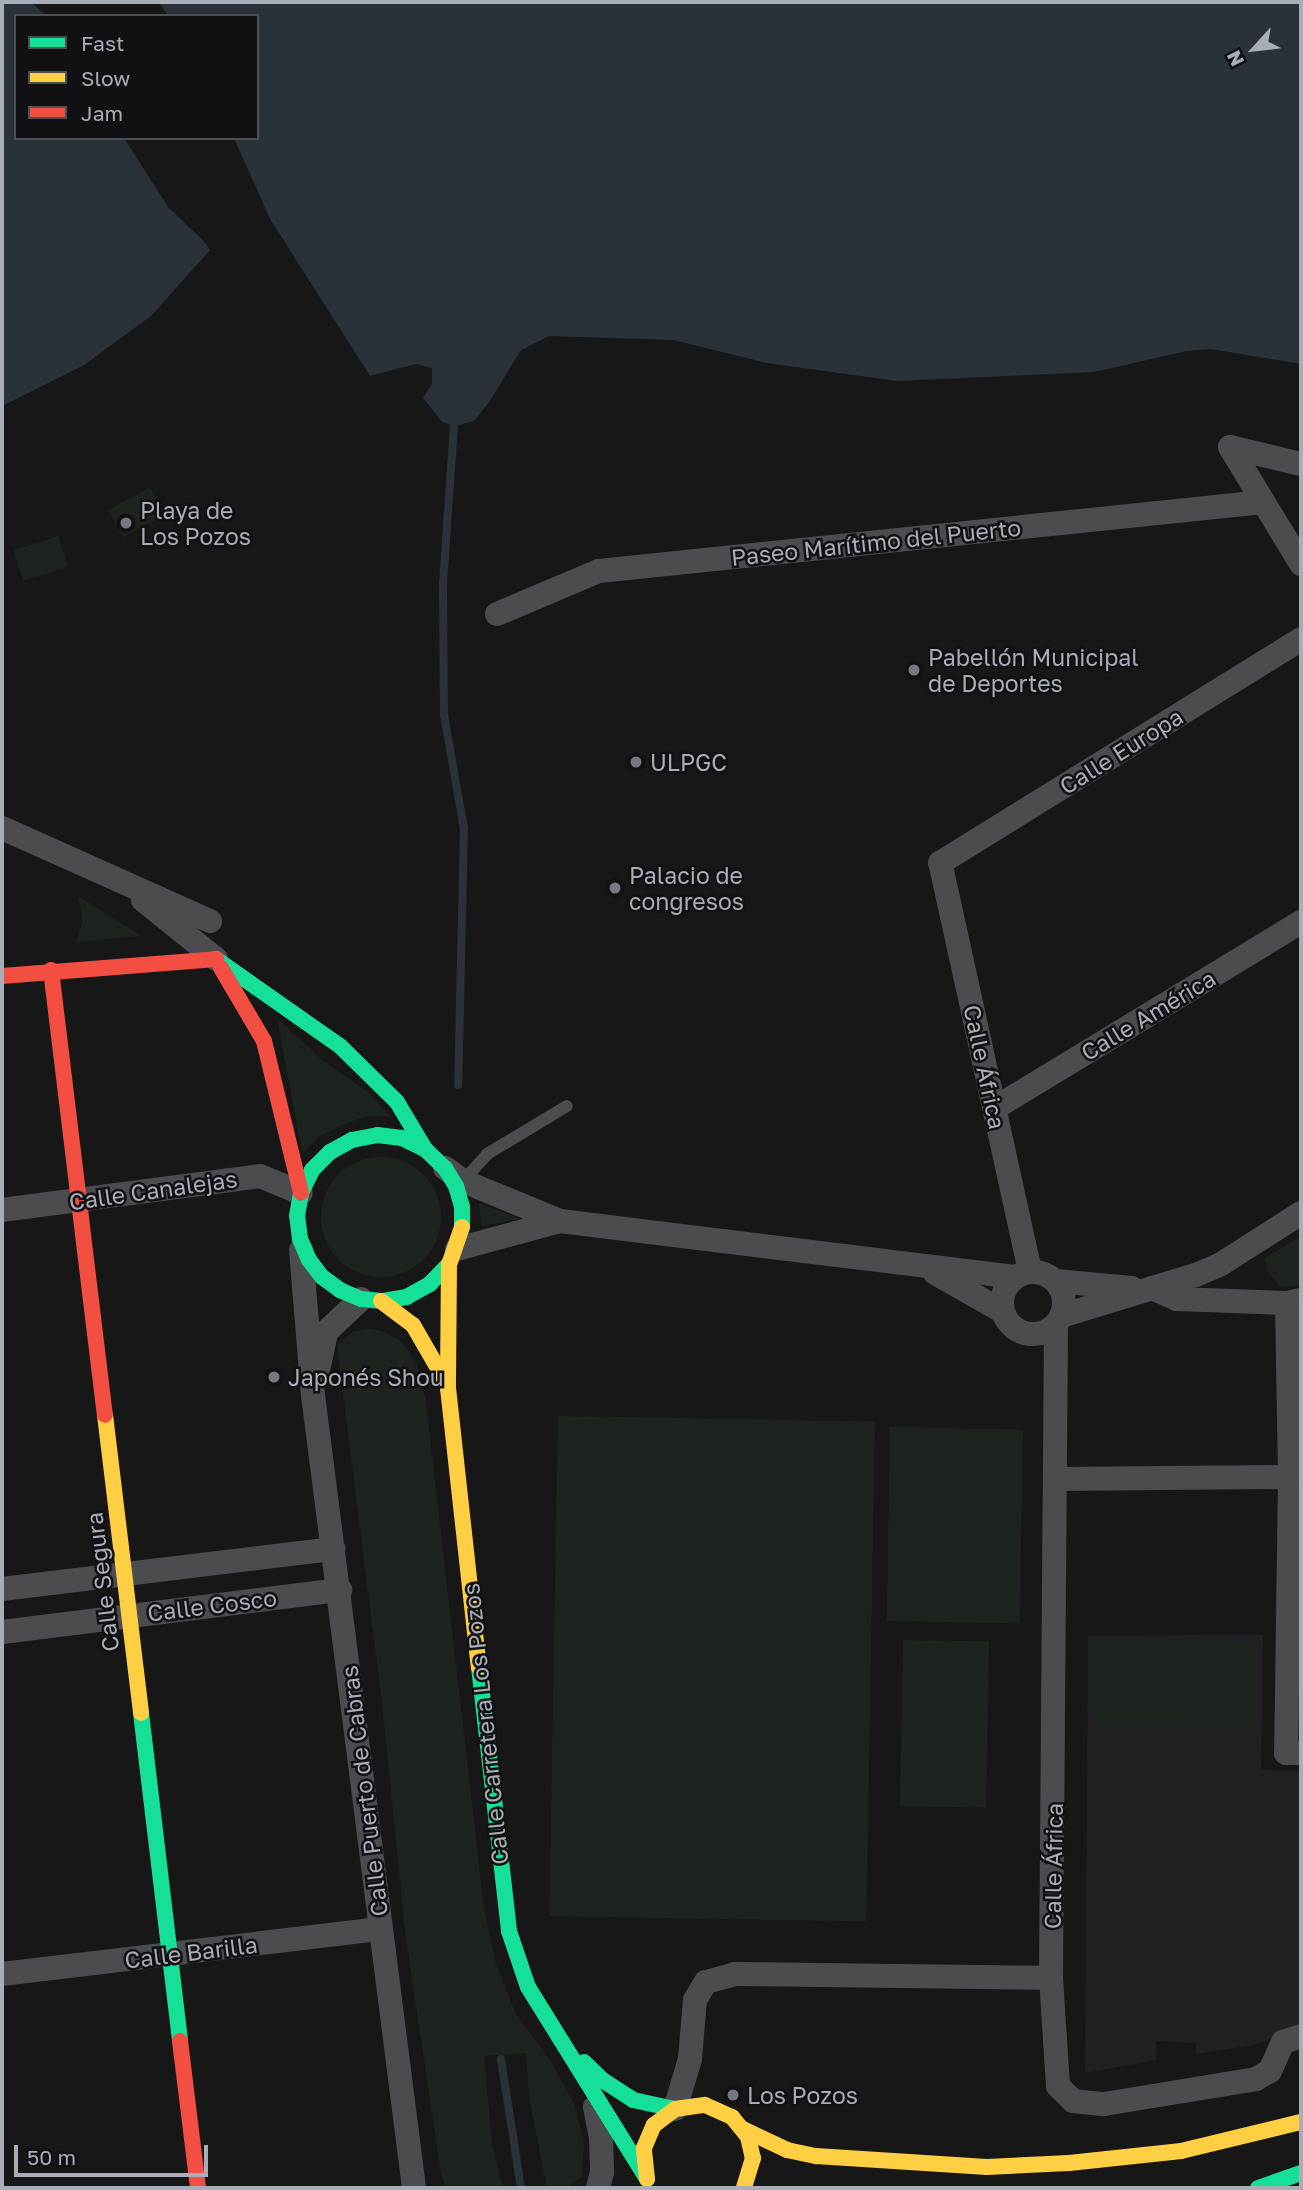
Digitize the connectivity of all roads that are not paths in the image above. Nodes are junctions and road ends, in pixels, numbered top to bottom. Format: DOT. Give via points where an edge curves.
graph roads {
  1 [pos="1301,464"];
  2 [pos="1263,502"];
  3 [pos="1301,564"];
  4 [pos="497,614"];
  5 [pos="1301,639"];
  6 [pos="2,828"];
  7 [pos="940,863"];
  8 [pos="115,878"];
  9 [pos="210,921"];
  10 [pos="1301,922"];
  11 [pos="216,960"];
  12 [pos="51,970"];
  13 [pos="2,976"];
  14 [pos="567,1107"];
  15 [pos="995,1108"];
  16 [pos="425,1149"];
  17 [pos="454,1175"];
  18 [pos="301,1193"];
  19 [pos="79,1200"];
  20 [pos="2,1210"];
  21 [pos="1301,1213"];
  22 [pos="560,1221"];
  23 [pos="300,1239"];
  24 [pos="453,1257"];
  25 [pos="919,1265"];
  26 [pos="1022,1274"];
  27 [pos="1056,1281"];
  28 [pos="1147,1289"];
  29 [pos="371,1300"];
  30 [pos="1294,1301"];
  31 [pos="1002,1311"];
  32 [pos="1058,1320"];
  33 [pos="1030,1334"];
  34 [pos="448,1388"];
  35 [pos="1056,1392"];
  36 [pos="313,1395"];
  37 [pos="1290,1477"];
  38 [pos="1056,1479"];
  39 [pos="334,1549"];
  40 [pos="124,1574"];
  41 [pos="2,1589"];
  42 [pos="340,1590"];
  43 [pos="129,1616"];
  44 [pos="2,1632"];
  45 [pos="1301,1754"];
  46 [pos="380,1929"];
  47 [pos="170,1954"];
  48 [pos="2,1974"];
  49 [pos="1051,1978"];
  50 [pos="1292,2039"];
  51 [pos="568,2046"];
  52 [pos="590,2090"];
  53 [pos="675,2109"];
  54 [pos="1301,2122"];
  55 [pos="743,2129"];
  56 [pos="649,2134"];
  57 [pos="634,2154"];
  58 [pos="1301,2173"];
  59 [pos="649,2184"];
  60 [pos="413,2186"];
  61 [pos="198,2188"];
  62 [pos="600,2188"];
  63 [pos="744,2188"];
  64 [pos="1258,2188"];
  1 -- 2 [label="street" via="1230,447"];
  2 -- 3 [label="street"];
  2 -- 4 [label="street, Paseo Marítimo del Puerto" via="599,571"];
  5 -- 7 [label="street, Calle Europa"];
  6 -- 8 [label="street"];
  7 -- 15 [label="street, Calle África"];
  8 -- 9 [label="street"];
  8 -- 11 [label="street"];
  10 -- 15 [label="street, Calle América"];
  11 -- 12 [label="main road"];
  11 -- 16 [label="main road" via="340,1046 397,1102"];
  11 -- 18 [label="main road" via="264,1041"];
  12 -- 13 [label="main road"];
  12 -- 19 [label="main road, Calle Segura"];
  14 -- 17 [label="lane"];
  15 -- 26 [label="street, Calle África"];
  16 -- 17 [label="main road"];
  16 -- 18 [label="main road" via="402,1138 377,1135 352,1140 330,1152 312,1170"];
  17 -- 22 [label="street"];
  17 -- 24 [label="main road" via="462,1229"];
  18 -- 19 [label="street, Calle Canalejas" via="260,1176"];
  18 -- 23 [label="main road"];
  19 -- 20 [label="street, Calle Canalejas"];
  19 -- 40 [label="main road, Calle Segura"];
  21 -- 28 [label="street" via="1221,1264"];
  22 -- 24 [label="street"];
  22 -- 25 [label="street"];
  23 -- 29 [label="main road" via="322,1277 340,1290"];
  23 -- 36 [label="street, Calle Puerto de Cabras"];
  24 -- 29 [label="main road" via="430,1284 407,1297"];
  24 -- 34 [label="main road, Calle Carretera Los Pozos"];
  25 -- 26 [label="street"];
  25 -- 31 [label="street"];
  26 -- 27 [label="street" via="1039,1272"];
  26 -- 31 [label="street" via="1003,1292"];
  27 -- 28 [label="street"];
  27 -- 32 [label="street" via="1064,1298"];
  28 -- 30 [label="street" via="1177,1299"];
  28 -- 32 [label="street"];
  29 -- 34 [label="main road" via="413,1325"];
  29 -- 36 [label="street, Calle Puerto de Cabras" via="326,1332"];
  30 -- 37 [label="street"];
  31 -- 33 [label="street" via="1013,1327"];
  32 -- 33 [label="street" via="1039,1334"];
  32 -- 35 [label="street, Calle África"];
  33 -- 35 [label="street, Calle África" via="1041,1348"];
  34 -- 51 [label="main road, Calle Carretera Los Pozos" via="509,1931 528,1987"];
  35 -- 38 [label="street, Calle África"];
  36 -- 39 [label="street, Calle Puerto de Cabras"];
  37 -- 38 [label="street"];
  37 -- 45 [label="street" via="1286,1753"];
  38 -- 49 [label="street, Calle África"];
  39 -- 40 [label="street, Calle Cosco"];
  39 -- 42 [label="street, Calle Puerto de Cabras"];
  40 -- 41 [label="street, Calle Cosco"];
  40 -- 43 [label="main road, Calle Segura"];
  42 -- 43 [label="street, Calle Cosco"];
  42 -- 46 [label="street, Calle Puerto de Cabras"];
  43 -- 44 [label="street, Calle Cosco"];
  43 -- 47 [label="main road, Calle Segura"];
  46 -- 47 [label="street, Calle Barilla"];
  46 -- 60 [label="street, Calle Puerto de Cabras"];
  47 -- 48 [label="street, Calle Barilla"];
  47 -- 61 [label="main road, Calle Segura"];
  49 -- 50 [label="street, Calle África" via="1058,2086 1073,2101 1104,2104 1256,2079 1270,2071"];
  49 -- 53 [label="street" via="735,1974 706,1982 695,2000 690,2059"];
  51 -- 52 [label="main road"];
  51 -- 53 [label="main road" via="604,2081 633,2100"];
  52 -- 57 [label="main road"];
  52 -- 62 [label="street" via="601,2139"];
  53 -- 55 [label="main road" via="715,2107"];
  53 -- 56 [label="main road"];
  54 -- 55 [label="main road" via="1181,2151 1069,2164 987,2167 816,2156 788,2150"];
  55 -- 63 [label="main road" via="753,2158"];
  56 -- 57 [label="street"];
  56 -- 59 [label="main road" via="643,2161"];
  57 -- 59 [label="main road"];
  57 -- 62 [label="street"];
  58 -- 64 [label="main road"];
}
